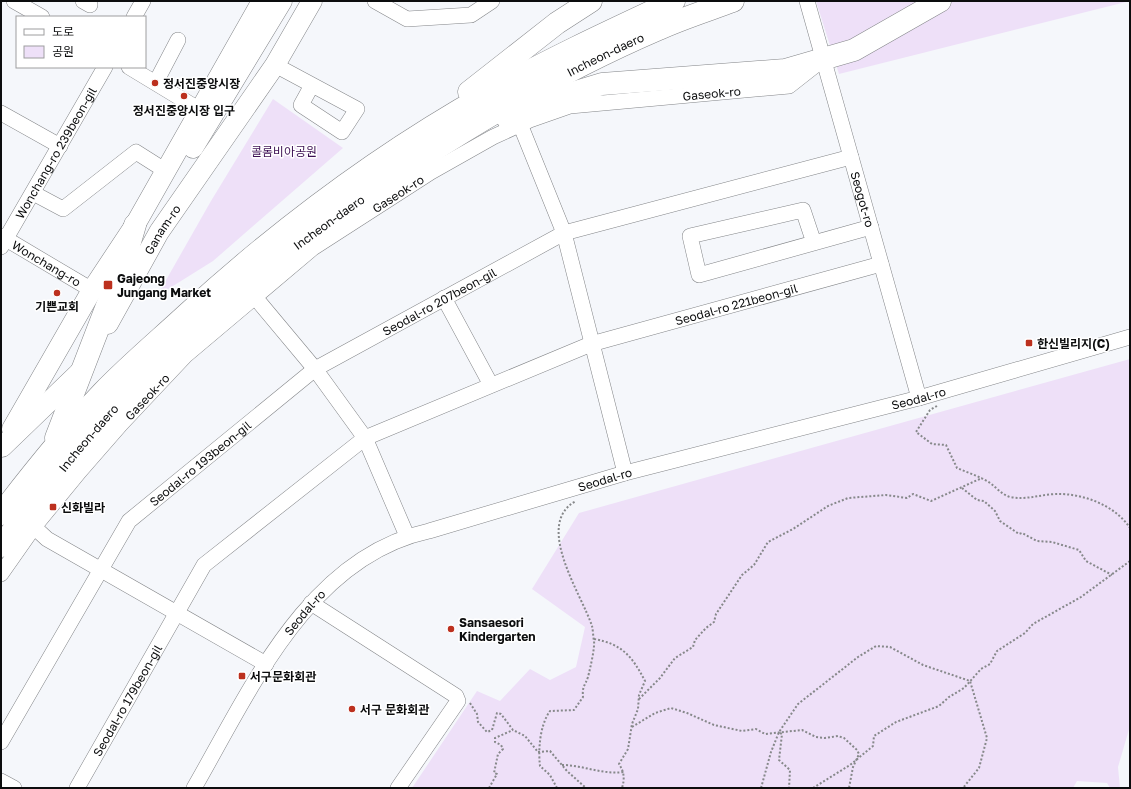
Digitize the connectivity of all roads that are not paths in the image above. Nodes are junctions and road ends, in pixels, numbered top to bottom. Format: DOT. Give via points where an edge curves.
graph roads {
  1 [pos="14,1"];
  2 [pos="143,1"];
  3 [pos="262,1"];
  4 [pos="282,1"];
  5 [pos="312,1"];
  6 [pos="375,1"];
  7 [pos="492,1"];
  8 [pos="591,1"];
  9 [pos="674,1"];
  10 [pos="733,1"];
  11 [pos="807,1"];
  12 [pos="940,1"];
  13 [pos="38,10"];
  14 [pos="135,16"];
  15 [pos="178,40"];
  16 [pos="249,56"];
  17 [pos="824,59"];
  18 [pos="274,66"];
  19 [pos="104,68"];
  20 [pos="132,68"];
  21 [pos="156,82"];
  22 [pos="312,85"];
  23 [pos="200,110"];
  24 [pos="1,113"];
  25 [pos="520,124"];
  26 [pos="460,134"];
  27 [pos="60,146"];
  28 [pos="851,157"];
  29 [pos="371,166"];
  30 [pos="166,171"];
  31 [pos="33,193"];
  32 [pos="134,225"];
  33 [pos="871,227"];
  34 [pos="564,233"];
  35 [pos="3,241"];
  36 [pos="814,243"];
  37 [pos="125,259"];
  38 [pos="881,264"];
  39 [pos="92,290"];
  40 [pos="254,296"];
  41 [pos="444,298"];
  42 [pos="1130,337"];
  43 [pos="591,344"];
  44 [pos="315,369"];
  45 [pos="80,373"];
  46 [pos="491,385"];
  47 [pos="925,396"];
  48 [pos="365,438"];
  49 [pos="1,448"];
  50 [pos="51,451"];
  51 [pos="625,473"];
  52 [pos="1,514"];
  53 [pos="34,528"];
  54 [pos="407,536"];
  55 [pos="1,546"];
  56 [pos="101,570"];
  57 [pos="1,574"];
  58 [pos="311,603"];
  59 [pos="177,613"];
  60 [pos="266,664"];
  61 [pos="1,742"];
  62 [pos="1,781"];
  63 [pos="14,788"];
  64 [pos="77,788"];
  65 [pos="194,788"];
  66 [pos="398,788"];
  1 -- 13 [label="street"];
  2 -- 14 [label="street"];
  3 -- 23 [label="main road, Ganam-ro"];
  4 -- 16 [label="main road"];
  5 -- 18 [label="main road, Ganam-ro"];
  6 -- 7 [label="street" via="407,19 471,15"];
  8 -- 29 [label="highway" via="557,23"];
  9 -- 29 [label="highway, Incheon-daero" via="489,93"];
  10 -- 26 [label="highway, Incheon-daero" via="660,28 560,76"];
  11 -- 17 [label="street, Seogot-ro"];
  12 -- 17 [label="highway" via="854,50"];
  15 -- 21 [label="street"];
  16 -- 18 [label="main road" via="256,70 263,71"];
  16 -- 37 [label="main road"];
  17 -- 25 [label="street, Gaseok-ro" via="789,86 570,106"];
  17 -- 26 [label="highway" via="785,70 602,84"];
  17 -- 28 [label="street, Seogot-ro"];
  18 -- 22 [label="street"];
  18 -- 45 [label="main road, Ganam-ro" via="159,232"];
  19 -- 27 [label="street, Wonchang-ro 239beon-gil"];
  20 -- 21 [label="street"];
  21 -- 23 [label="street"];
  23 -- 30 [label="main road, Ganam-ro"];
  24 -- 27 [label="street"];
  25 -- 34 [label="street"];
  25 -- 40 [label="street, Gaseok-ro" via="431,172 326,239"];
  26 -- 55 [label="highway, Incheon-daero" via="394,175 231,296 172,349 111,411 44,490"];
  27 -- 31 [label="street, Wonchang-ro 239beon-gil"];
  28 -- 33 [label="street, Seogot-ro"];
  28 -- 34 [label="street"];
  29 -- 50 [label="highway, Incheon-daero" via="302,216 235,270 104,392"];
  30 -- 31 [label="street" via="136,152 62,209"];
  30 -- 32 [label="main road, Ganam-ro"];
  31 -- 35 [label="street, Wonchang-ro 239beon-gil"];
  32 -- 37 [label="highway"];
  32 -- 39 [label="main road, Ganam-ro"];
  33 -- 36 [label="street"];
  33 -- 38 [label="street, Seogot-ro"];
  34 -- 41 [label="street, Seodal-ro 207beon-gil"];
  34 -- 43 [label="street"];
  35 -- 39 [label="street, Wonchang-ro"];
  36 -- 36 [label="street" via="699,275 690,236 803,210"];
  37 -- 45 [label="highway"];
  38 -- 43 [label="street, Seodal-ro 221beon-gil"];
  38 -- 47 [label="street, Seogot-ro"];
  39 -- 49 [label="main road, Ganam-ro"];
  40 -- 44 [label="street"];
  40 -- 53 [label="street, Gaseok-ro" via="185,356 163,379 110,436"];
  41 -- 44 [label="street, Seodal-ro 207beon-gil"];
  41 -- 46 [label="street"];
  42 -- 47 [label="street, Seodal-ro"];
  43 -- 46 [label="street"];
  43 -- 51 [label="street"];
  44 -- 48 [label="street"];
  44 -- 56 [label="street, Seodal-ro 193beon-gil" via="129,521"];
  45 -- 49 [label="main road, Ganam-ro"];
  45 -- 50 [label="highway"];
  46 -- 48 [label="street"];
  47 -- 51 [label="street, Seodal-ro"];
  48 -- 54 [label="street"];
  48 -- 59 [label="street" via="204,565"];
  50 -- 52 [label="highway, Incheon-daero"];
  51 -- 54 [label="street, Seodal-ro"];
  53 -- 56 [label="street" via="47,539"];
  53 -- 57 [label="street, Gaseok-ro"];
  54 -- 58 [label="street, Seodal-ro" via="354,566 330,584"];
  56 -- 59 [label="street"];
  56 -- 61 [label="street"];
  58 -- 60 [label="street, Seodal-ro"];
  58 -- 66 [label="street" via="456,696 458,701"];
  59 -- 60 [label="street"];
  59 -- 64 [label="street, Seodal-ro 179beon-gil"];
  60 -- 65 [label="street, Seodal-ro"];
  62 -- 63 [label="street"];
}
